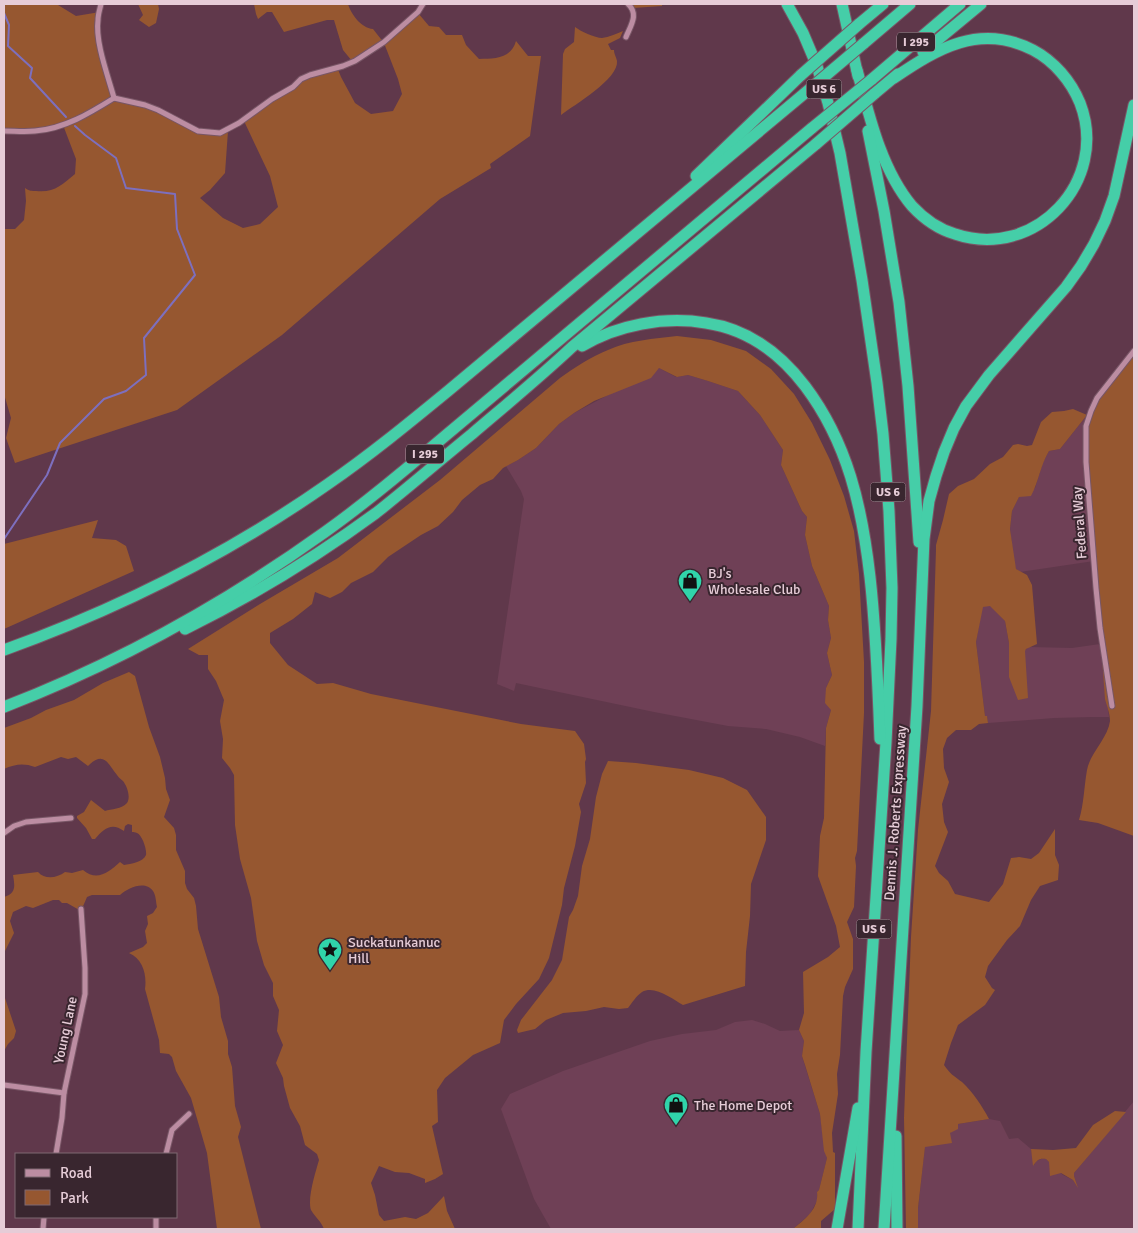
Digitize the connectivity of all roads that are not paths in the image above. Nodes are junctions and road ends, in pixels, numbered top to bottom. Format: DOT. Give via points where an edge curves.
graph roads {
  1 [pos="101,4"];
  2 [pos="423,4"];
  3 [pos="628,4"];
  4 [pos="787,4"];
  5 [pos="842,4"];
  6 [pos="883,4"];
  7 [pos="910,4"];
  8 [pos="960,4"];
  9 [pos="982,4"];
  10 [pos="626,37"];
  11 [pos="857,70"];
  12 [pos="894,78"];
  13 [pos="114,98"];
  14 [pos="1134,105"];
  15 [pos="4,131"];
  16 [pos="643,228"];
  17 [pos="1134,351"];
  18 [pos="540,377"];
  19 [pos="923,578"];
  20 [pos="4,650"];
  21 [pos="81,674"];
  22 [pos="4,706"];
  23 [pos="1112,706"];
  24 [pos="882,807"];
  25 [pos="71,818"];
  26 [pos="4,833"];
  27 [pos="81,909"];
  28 [pos="897,1013"];
  29 [pos="866,1052"];
  30 [pos="4,1085"];
  31 [pos="64,1093"];
  32 [pos="189,1114"];
  33 [pos="56,1153"];
  34 [pos="166,1153"];
  35 [pos="837,1229"];
  36 [pos="858,1229"];
  37 [pos="884,1229"];
  38 [pos="897,1229"];
  1 -- 13 [label="street" via="98,21 100,47"];
  2 -- 13 [label="street" via="384,42 355,61 301,79 220,133 198,131 158,110"];
  3 -- 10 [label="street" via="634,16"];
  4 -- 24 [label="highway, US 6" via="818,66 835,128 881,408 892,588"];
  5 -- 11 [label="highway"];
  6 -- 16 [label="highway, bridge" via="801,75"];
  7 -- 16 [label="highway, I 295, bridge"];
  8 -- 21 [label="highway, I 295, bridge" via="345,517 239,589"];
  9 -- 12 [label="highway"];
  11 -- 12 [label="highway" via="874,130 893,177 912,206 936,226 952,234 989,240 1027,231 1060,208 1078,180 1085,158 1087,133 1079,100 1070,84 1044,57 1010,42 973,40 936,51"];
  11 -- 19 [label="highway" via="899,302"];
  12 -- 18 [label="highway, bridge"];
  13 -- 15 [label="street" via="59,126 36,131"];
  14 -- 19 [label="highway, US 6" via="1114,196 1094,244 1066,287 981,385 948,440 927,513"];
  16 -- 20 [label="highway, I 295" via="409,423 307,498 228,548 176,576"];
  17 -- 23 [label="street, Federal Way" via="1097,398 1086,426 1096,588"];
  18 -- 21 [label="highway" via="389,502 318,553 221,611 129,656"];
  18 -- 24 [label="highway" via="580,347 606,334 650,323 686,321 723,326 755,340 789,366 822,410 840,444 861,515 875,628"];
  19 -- 28 [label="highway, Dennis J. Roberts Expressway / US 6"];
  21 -- 22 [label="highway, I 295"];
  24 -- 29 [label="highway, Dennis J. Roberts Expressway / US 6"];
  25 -- 26 [label="street" via="26,822"];
  27 -- 31 [label="street, Young Lane" via="85,994"];
  28 -- 37 [label="highway, Dennis J. Roberts Expressway / US 6"];
  28 -- 38 [label="highway"];
  29 -- 35 [label="highway"];
  29 -- 36 [label="highway, Dennis J. Roberts Expressway / US 6"];
  30 -- 31 [label="street"];
  31 -- 33 [label="street, Young Lane"];
  32 -- 34 [label="street" via="172,1130"];
}
